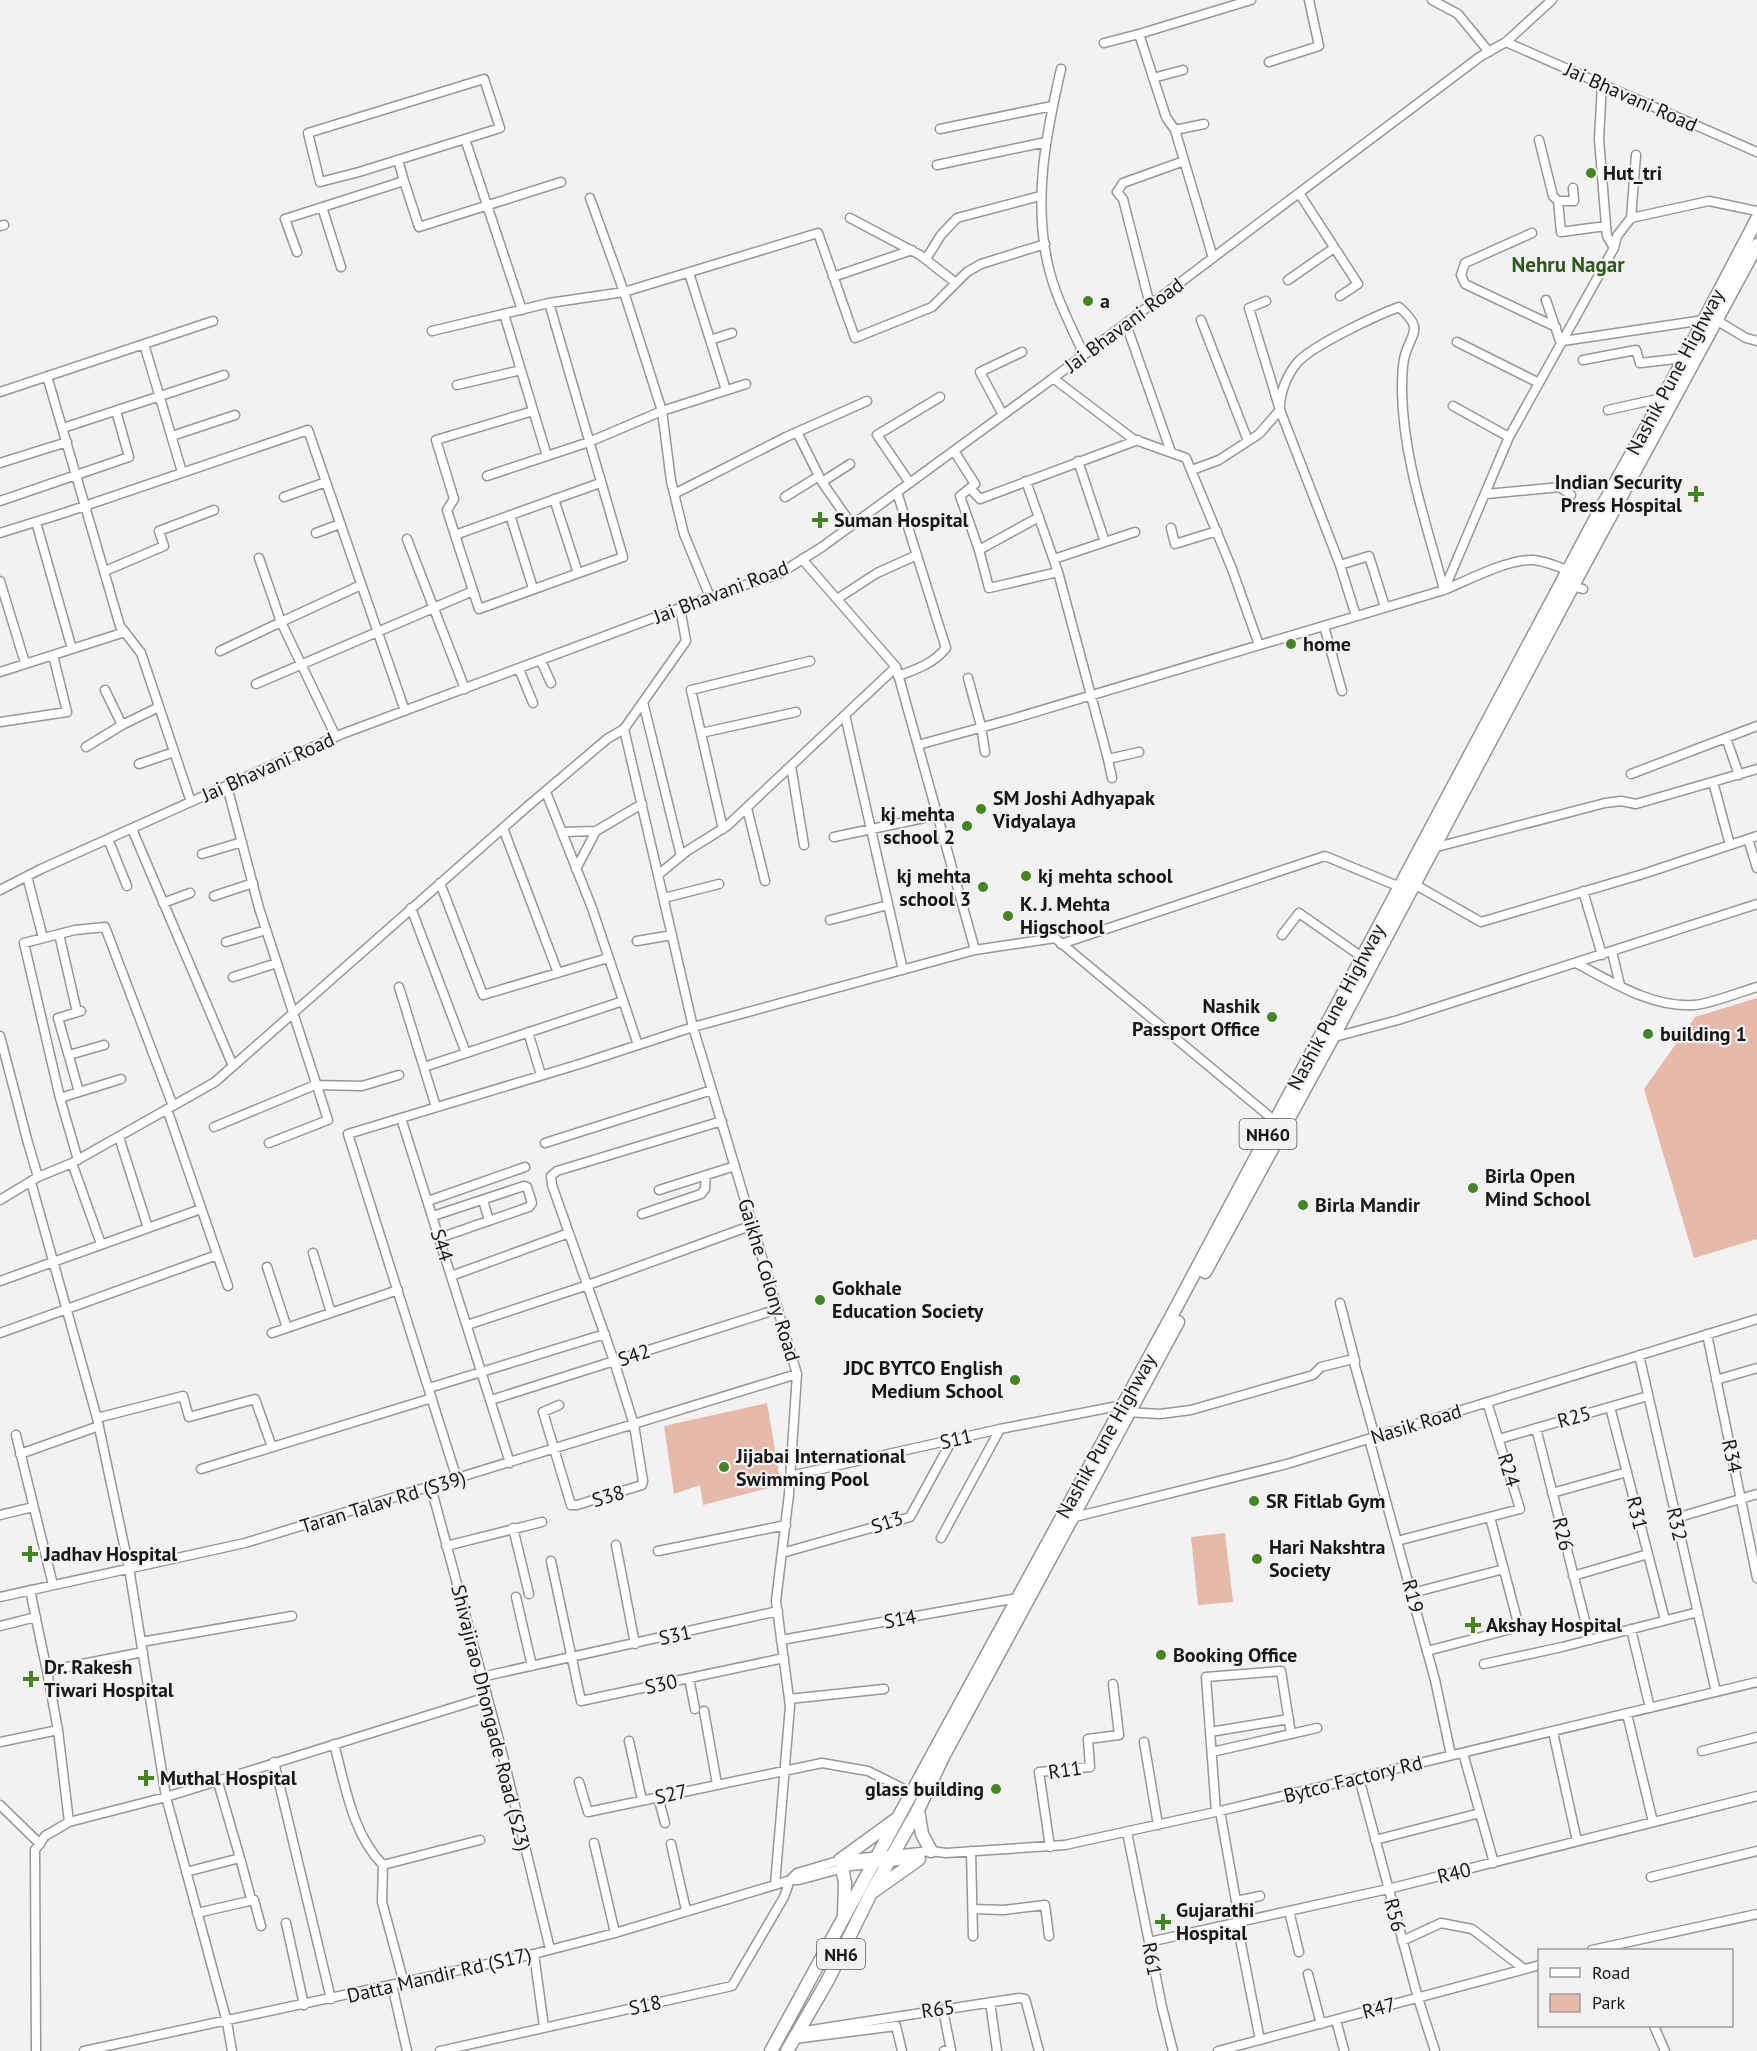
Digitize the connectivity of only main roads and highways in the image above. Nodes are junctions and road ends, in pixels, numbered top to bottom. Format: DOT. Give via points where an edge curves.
graph roads {
  1 [pos="1757,219"];
  2 [pos="1757,245"];
  3 [pos="1710,320"];
  4 [pos="1573,580"];
  5 [pos="1327,1037"];
  6 [pos="1124,1409"];
  7 [pos="918,1810"];
  8 [pos="899,1817"];
  9 [pos="931,1851"];
  10 [pos="920,1858"];
  11 [pos="882,1860"];
  12 [pos="870,1895"];
  13 [pos="844,1918"];
  14 [pos="793,2041"];
  15 [pos="772,2049"];
  1 -- 3 [label="highway, Nashik Pune Highway / NH60"];
  2 -- 3 [label="highway, Nashik Pune Highway / NH60"];
  3 -- 4 [label="highway, Nashik Pune Highway / NH60"];
  3 -- 4 [label="highway, Nashik Pune Highway / NH60" via="1684,358 1598,514"];
  4 -- 5 [label="highway, Nashik Pune Highway / NH60" via="1414,884"];
  4 -- 5 [label="highway, Nashik Pune Highway / NH60" via="1362,957"];
  5 -- 6 [label="highway, Nashik Pune Highway / NH60" via="1245,1197"];
  5 -- 6 [label="highway, Nashik Pune Highway / NH60" via="1275,1121"];
  6 -- 7 [label="highway, Nashik Pune Highway / NH60"];
  6 -- 8 [label="highway, Nashik Pune Highway / NH60"];
  7 -- 9 [label="highway" via="922,1834"];
  7 -- 11 [label="highway, Nashik Pune Highway / NH60"];
  8 -- 11 [label="highway, Nashik Pune Highway / NH60"];
  8 -- 13 [label="highway" via="841,1864"];
  10 -- 12 [label="highway"];
  11 -- 12 [label="highway, Nashik Pune Highway / NH6"];
  11 -- 13 [label="highway, Nashik Pune Highway / NH60"];
  12 -- 14 [label="highway, Nashik Pune Highway / NH6"];
  13 -- 15 [label="highway, Nashik Pune Highway / NH60"];
}
